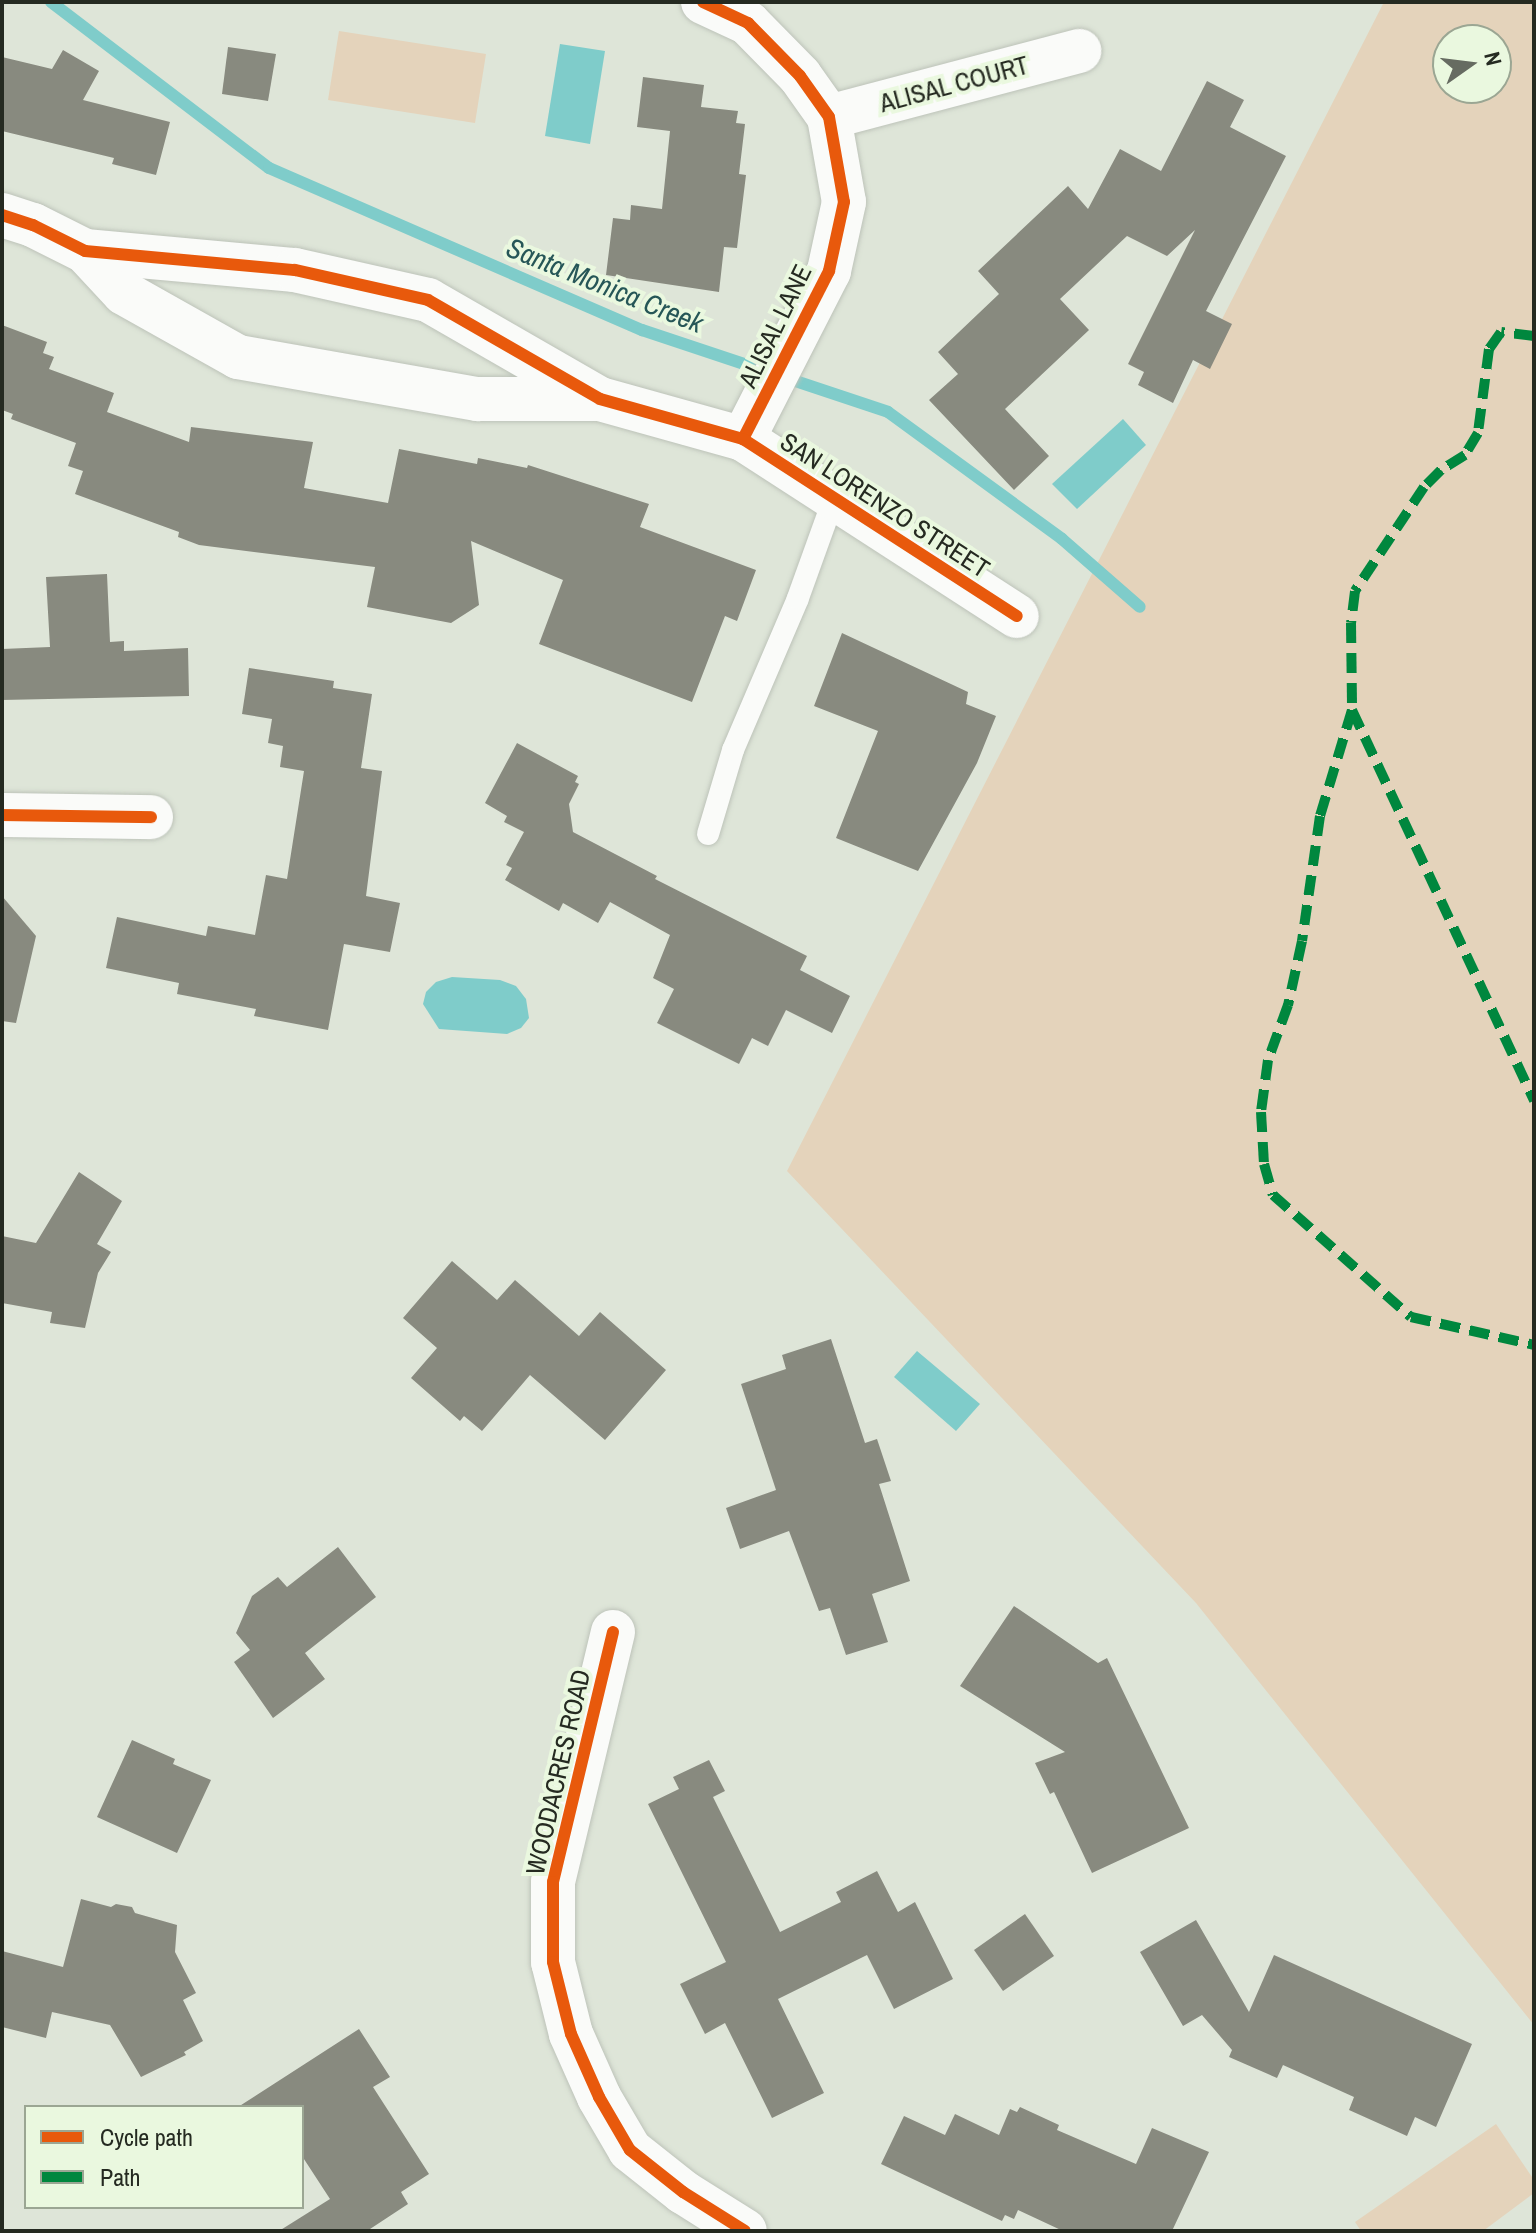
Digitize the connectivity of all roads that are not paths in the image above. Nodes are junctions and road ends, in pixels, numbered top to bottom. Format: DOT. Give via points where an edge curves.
graph roads {
  1 [pos="703,2"];
  2 [pos="1079,51"];
  3 [pos="829,117"];
  4 [pos="2,215"];
  5 [pos="85,251"];
  6 [pos="600,399"];
  7 [pos="743,439"];
  8 [pos="834,498"];
  9 [pos="1017,616"];
  10 [pos="2,815"];
  11 [pos="151,817"];
  12 [pos="708,834"];
  13 [pos="613,1632"];
  14 [pos="745,2231"];
  1 -- 3 [label="street, ALISAL LANE" via="748,23 800,76"];
  2 -- 3 [label="street, ALISAL COURT"];
  3 -- 7 [label="street, ALISAL LANE" via="844,202 829,271"];
  4 -- 5 [label="street, SAN LORENZO STREET"];
  5 -- 6 [label="street, SAN LORENZO STREET" via="295,270 428,300"];
  5 -- 6 [label="street, SAN LORENZO STREET" via="124,293 238,357 477,399"];
  6 -- 7 [label="street, SAN LORENZO STREET"];
  7 -- 8 [label="street, SAN LORENZO STREET"];
  8 -- 9 [label="street, SAN LORENZO STREET"];
  8 -- 12 [label="lane" via="733,750"];
  10 -- 11 [label="street"];
  13 -- 14 [label="street, WOODACRES ROAD" via="553,1882 553,1962 571,2034 630,2150"];
}
